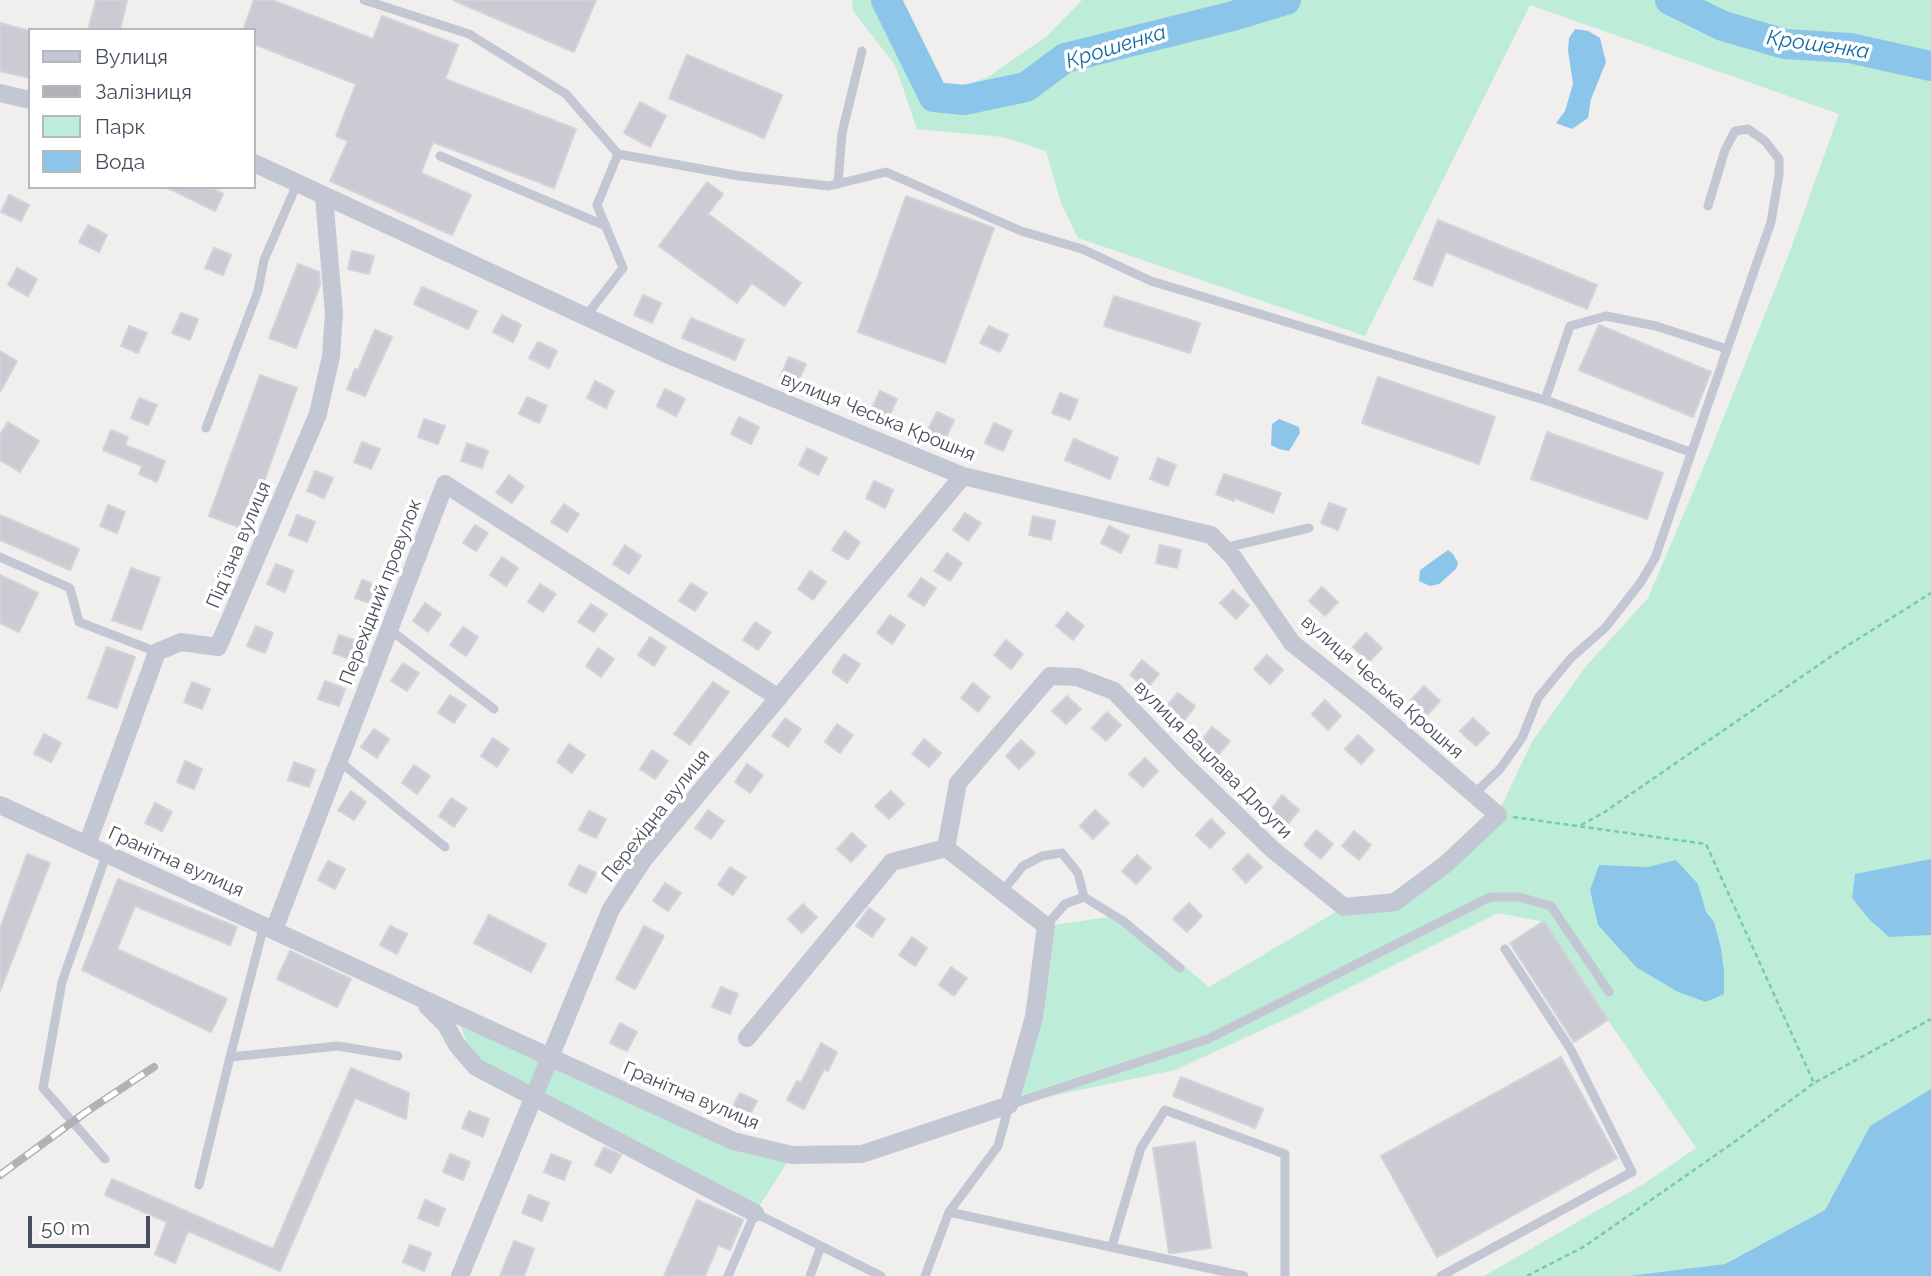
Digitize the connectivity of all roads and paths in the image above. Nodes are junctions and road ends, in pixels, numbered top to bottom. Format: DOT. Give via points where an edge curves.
graph roads {
  1 [pos="364,0"];
  2 [pos="862,51"];
  3 [pos="0,93"];
  4 [pos="28,100"];
  5 [pos="618,154"];
  6 [pos="440,156"];
  7 [pos="256,164"];
  8 [pos="297,184"];
  9 [pos="838,184"];
  10 [pos="324,197"];
  11 [pos="1708,206"];
  12 [pos="606,226"];
  13 [pos="586,316"];
  14 [pos="1727,349"];
  15 [pos="1545,400"];
  16 [pos="206,428"];
  17 [pos="1690,452"];
  18 [pos="963,476"];
  19 [pos="1310,528"];
  20 [pos="1224,548"];
  21 [pos="0,557"];
  22 [pos="1931,593"];
  23 [pos="389,629"];
  24 [pos="157,652"];
  25 [pos="779,698"];
  26 [pos="494,709"];
  27 [pos="339,761"];
  28 [pos="1474,794"];
  29 [pos="0,805"];
  30 [pos="1497,814"];
  31 [pos="1579,826"];
  32 [pos="87,845"];
  33 [pos="445,847"];
  34 [pos="946,848"];
  35 [pos="107,853"];
  36 [pos="1002,892"];
  37 [pos="1084,897"];
  38 [pos="1046,926"];
  39 [pos="269,928"];
  40 [pos="1505,949"];
  41 [pos="1180,968"];
  42 [pos="1609,992"];
  43 [pos="410,993"];
  44 [pos="1931,1019"];
  45 [pos="747,1038"];
  46 [pos="398,1056"];
  47 [pos="230,1057"];
  48 [pos="550,1058"];
  49 [pos="1814,1083"];
  50 [pos="534,1096"];
  51 [pos="1009,1105"];
  52 [pos="105,1159"];
  53 [pos="199,1185"];
  54 [pos="949,1212"];
  55 [pos="755,1213"];
  56 [pos="821,1246"];
  57 [pos="1112,1246"];
  58 [pos="460,1276"];
  59 [pos="727,1276"];
  60 [pos="810,1276"];
  61 [pos="881,1276"];
  62 [pos="925,1276"];
  63 [pos="1244,1276"];
  64 [pos="1285,1276"];
  65 [pos="1441,1276"];
  66 [pos="1527,1276"];
  1 -- 5 [label="lane" via="469,34 566,94"];
  2 -- 9 [label="lane" via="842,133"];
  3 -- 4 [label="street"];
  5 -- 9 [label="lane" via="740,176"];
  5 -- 12 [label="lane" via="597,205"];
  6 -- 12 [label="lane"];
  7 -- 8 [label="street, вулиця Чеська Крошня"];
  8 -- 10 [label="street, вулиця Чеська Крошня"];
  8 -- 16 [label="lane" via="264,260 258,291"];
  9 -- 15 [label="lane" via="886,172 1021,231 1082,248 1151,281"];
  10 -- 13 [label="street, вулиця Чеська Крошня"];
  10 -- 24 [label="street, Підʼїзна вулиця" via="334,313 331,356 318,414 218,647 181,642"];
  11 -- 14 [label="lane" via="1724,149 1735,131 1748,129 1779,159 1779,175 1771,222"];
  12 -- 13 [label="lane" via="623,268"];
  13 -- 18 [label="street, вулиця Чеська Крошня" via="671,356"];
  14 -- 15 [label="lane" via="1656,326 1606,316 1570,326"];
  14 -- 17 [label="lane"];
  15 -- 17 [label="lane"];
  17 -- 28 [label="lane" via="1655,558 1641,582 1605,628 1571,657 1538,698 1522,738"];
  18 -- 20 [label="street, вулиця Чеська Крошня" via="1211,535"];
  18 -- 25 [label="street, Перехідна вулиця"];
  19 -- 20 [label="lane"];
  20 -- 28 [label="street, вулиця Чеська Крошня" via="1292,643"];
  21 -- 24 [label="lane" via="70,588 79,622"];
  22 -- 31 [label="path"];
  23 -- 25 [label="street, Перехідний провулок" via="445,484"];
  23 -- 26 [label="lane"];
  23 -- 27 [label="street, Перехідний провулок"];
  24 -- 32 [label="street"];
  25 -- 48 [label="street, Перехідна вулиця" via="644,859 611,909"];
  27 -- 33 [label="lane"];
  27 -- 39 [label="street, Перехідний провулок"];
  28 -- 30 [label="street, вулиця Чеська Крошня"];
  29 -- 32 [label="street, Гранітна вулиця"];
  30 -- 31 [label="path"];
  30 -- 34 [label="street, вулиця Вацлава Длоуги" via="1446,864 1395,902 1344,907 1272,849 1114,691 1077,677 1050,676 958,783"];
  31 -- 49 [label="path" via="1706,844"];
  32 -- 35 [label="street, Гранітна вулиця"];
  34 -- 36 [label="street"];
  34 -- 45 [label="street" via="892,862"];
  35 -- 39 [label="street, Гранітна вулиця"];
  35 -- 52 [label="lane" via="62,982 43,1088"];
  36 -- 37 [label="lane" via="1023,866 1062,853 1078,873"];
  36 -- 38 [label="street"];
  37 -- 38 [label="lane" via="1065,904"];
  37 -- 41 [label="lane" via="1123,921"];
  38 -- 51 [label="street" via="1034,1017"];
  39 -- 43 [label="street, Гранітна вулиця"];
  39 -- 47 [label="lane"];
  40 -- 65 [label="lane" via="1570,1050 1632,1172"];
  42 -- 51 [label="lane" via="1551,906 1519,897 1490,897 1208,1039"];
  43 -- 48 [label="street, Гранітна вулиця"];
  43 -- 50 [label="street, Гранітна вулиця" via="446,1024 476,1067"];
  44 -- 49 [label="path"];
  46 -- 47 [label="lane" via="338,1046"];
  47 -- 53 [label="lane"];
  48 -- 50 [label="street, Перехідна вулиця"];
  48 -- 51 [label="street, Гранітна вулиця" via="733,1141 792,1155 862,1154"];
  49 -- 66 [label="path" via="1585,1246"];
  50 -- 55 [label="street, Гранітна вулиця"];
  50 -- 58 [label="street, Перехідна вулиця"];
  51 -- 54 [label="lane" via="998,1146"];
  54 -- 57 [label="lane"];
  54 -- 62 [label="lane"];
  55 -- 56 [label="lane"];
  55 -- 59 [label="lane"];
  56 -- 60 [label="lane"];
  56 -- 61 [label="lane"];
  57 -- 63 [label="lane"];
  57 -- 64 [label="lane" via="1141,1148 1165,1110 1285,1154"];
}
